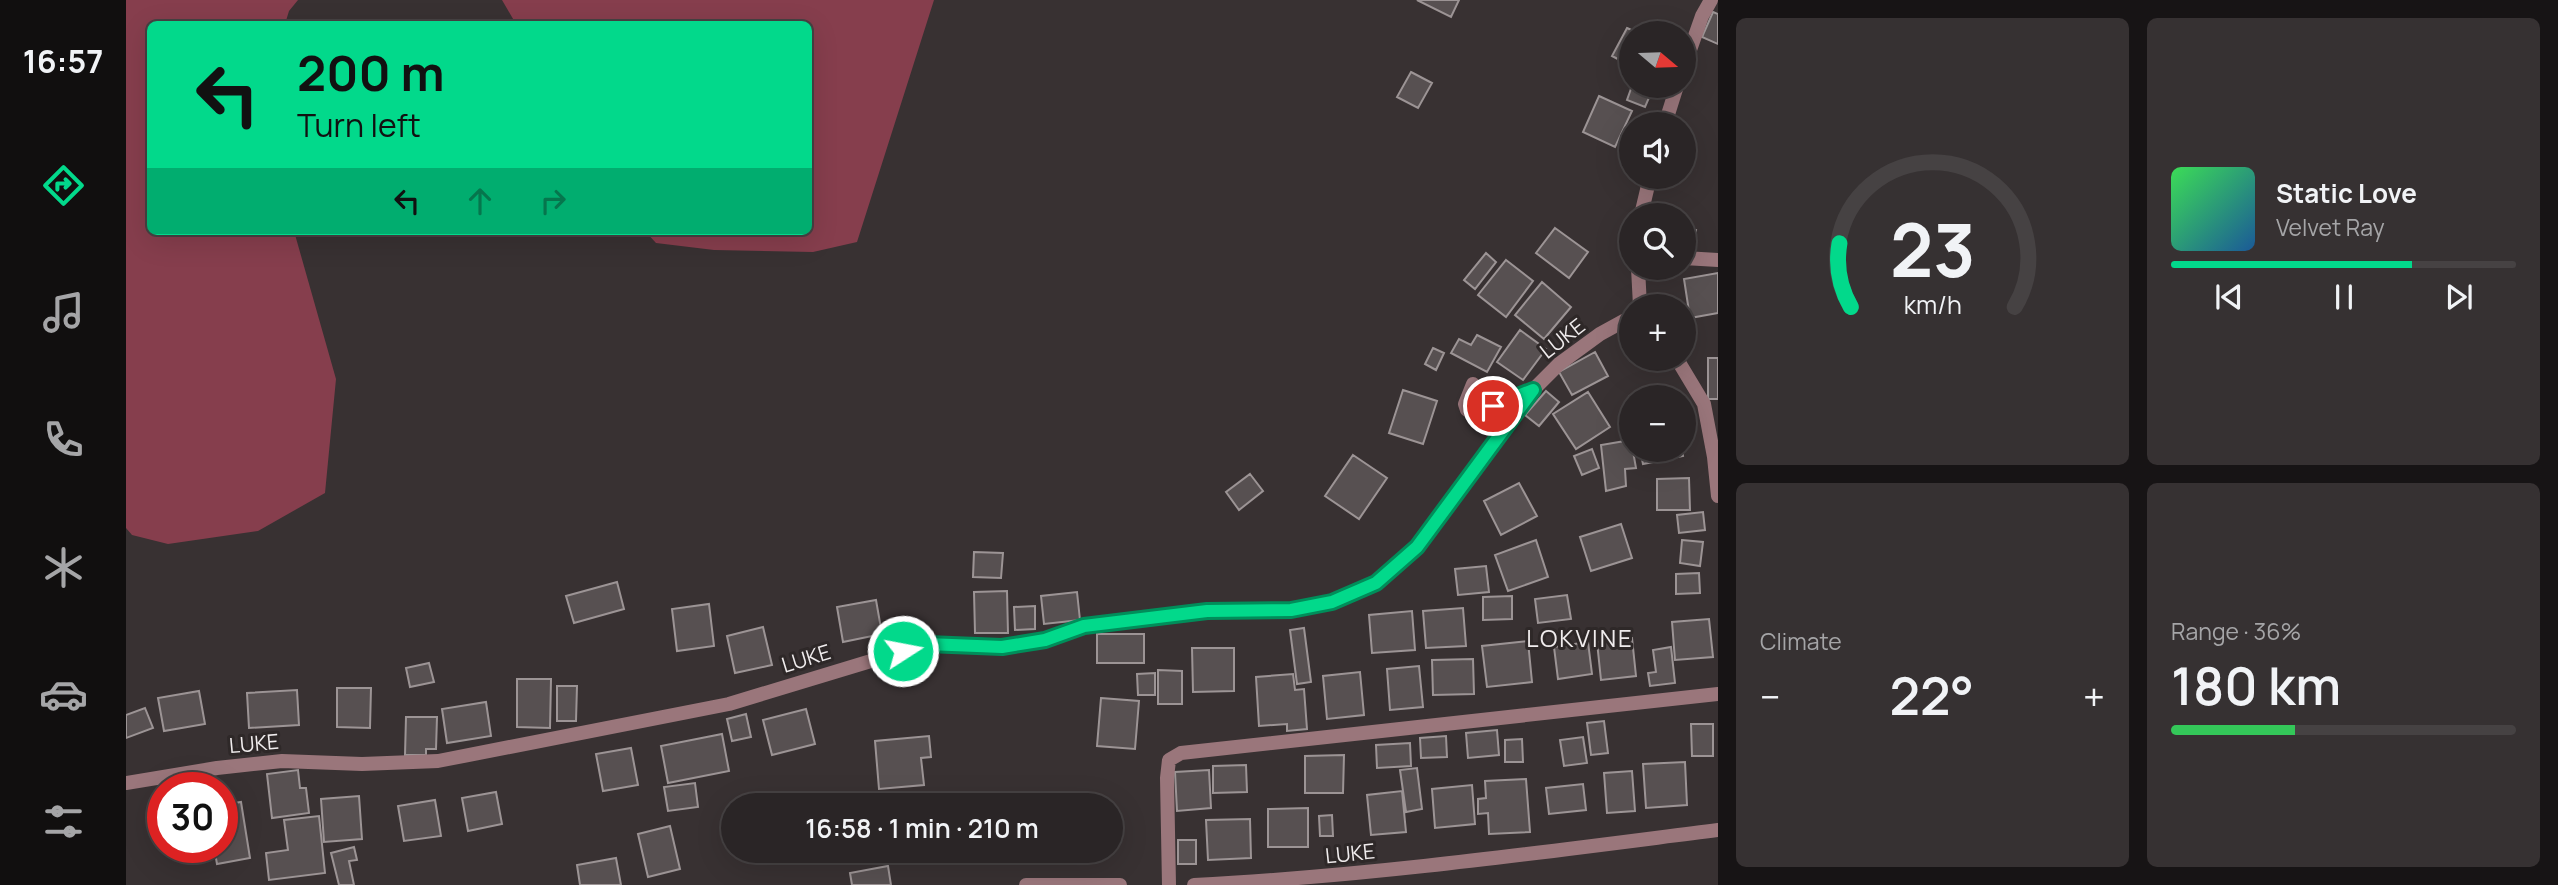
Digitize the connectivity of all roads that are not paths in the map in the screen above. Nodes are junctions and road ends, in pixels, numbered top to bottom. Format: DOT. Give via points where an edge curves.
graph roads {
  1 [pos="1711,0"];
  2 [pos="1696,33"];
  3 [pos="1696,259"];
  4 [pos="1718,260"];
  5 [pos="1619,324"];
  6 [pos="1684,371"];
  7 [pos="1473,384"];
  8 [pos="1533,390"];
  9 [pos="1718,496"];
  10 [pos="1718,694"];
  11 [pos="126,783"];
  12 [pos="1718,830"];
  13 [pos="1026,885"];
  14 [pos="1120,885"];
  15 [pos="1169,885"];
  16 [pos="1194,885"];
  1 -- 2 [label="street"];
  3 -- 4 [label="street"];
  5 -- 8 [label="street, LUKE" via="1559,364"];
  6 -- 9 [label="street" via="1704,404"];
  7 -- 8 [label="street" via="1465,404 1474,414"];
  8 -- 11 [label="street, LUKE" via="1417,547 1376,583 1332,602 1291,610 1207,611 1084,626 1045,640 1002,647 927,644 729,704 438,761 282,761"];
  10 -- 15 [label="street" via="1181,752 1169,760 1167,778"];
  12 -- 16 [label="street, LUKE" via="1482,860"];
  13 -- 14 [label="street"];
}
